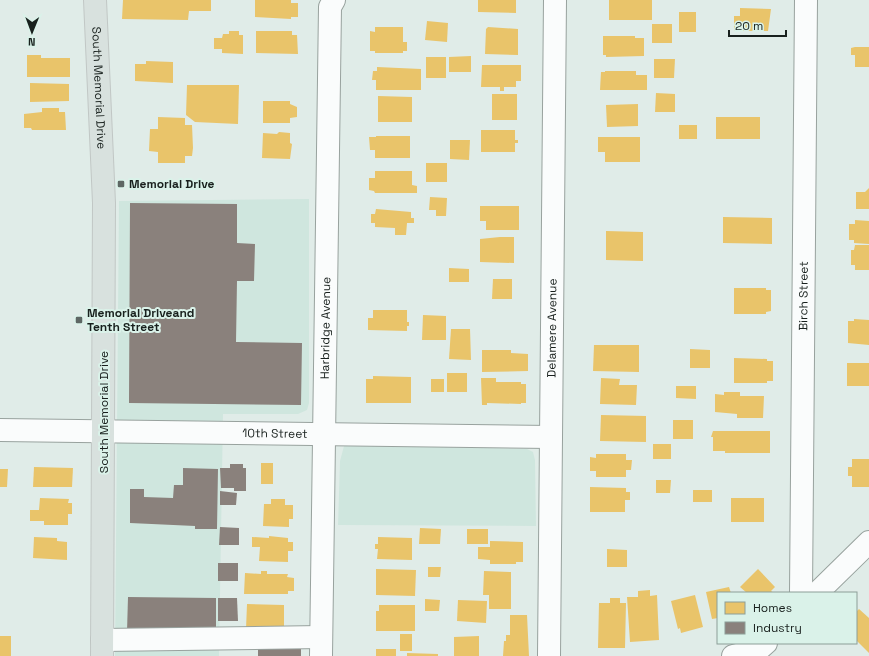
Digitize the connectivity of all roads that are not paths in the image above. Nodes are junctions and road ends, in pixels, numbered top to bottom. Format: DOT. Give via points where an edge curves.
graph roads {
  1 [pos="96,0"];
  2 [pos="334,0"];
  3 [pos="555,0"];
  4 [pos="806,0"];
  5 [pos="0,430"];
  6 [pos="104,431"];
  7 [pos="323,434"];
  8 [pos="551,437"];
  9 [pos="869,542"];
  10 [pos="801,592"];
  11 [pos="818,592"];
  12 [pos="765,644"];
  13 [pos="321,646"];
  14 [pos="102,648"];
  15 [pos="549,656"];
  16 [pos="733,656"];
  1 -- 6 [label="main road, South Memorial Drive" via="104,203"];
  2 -- 7 [label="street, Harbridge Avenue" via="330,6"];
  3 -- 8 [label="street, Delamere Avenue"];
  4 -- 10 [label="street, Birch Street"];
  5 -- 6 [label="street, 10th Street"];
  6 -- 7 [label="street, 10th Street"];
  6 -- 14 [label="main road, South Memorial Drive"];
  7 -- 8 [label="street, 10th Street"];
  7 -- 13 [label="street, Harbridge Avenue"];
  8 -- 15 [label="street, Delamere Avenue"];
  9 -- 11 [label="street"];
  12 -- 16 [label="street" via="759,649"];
  13 -- 14 [label="street"];
}
